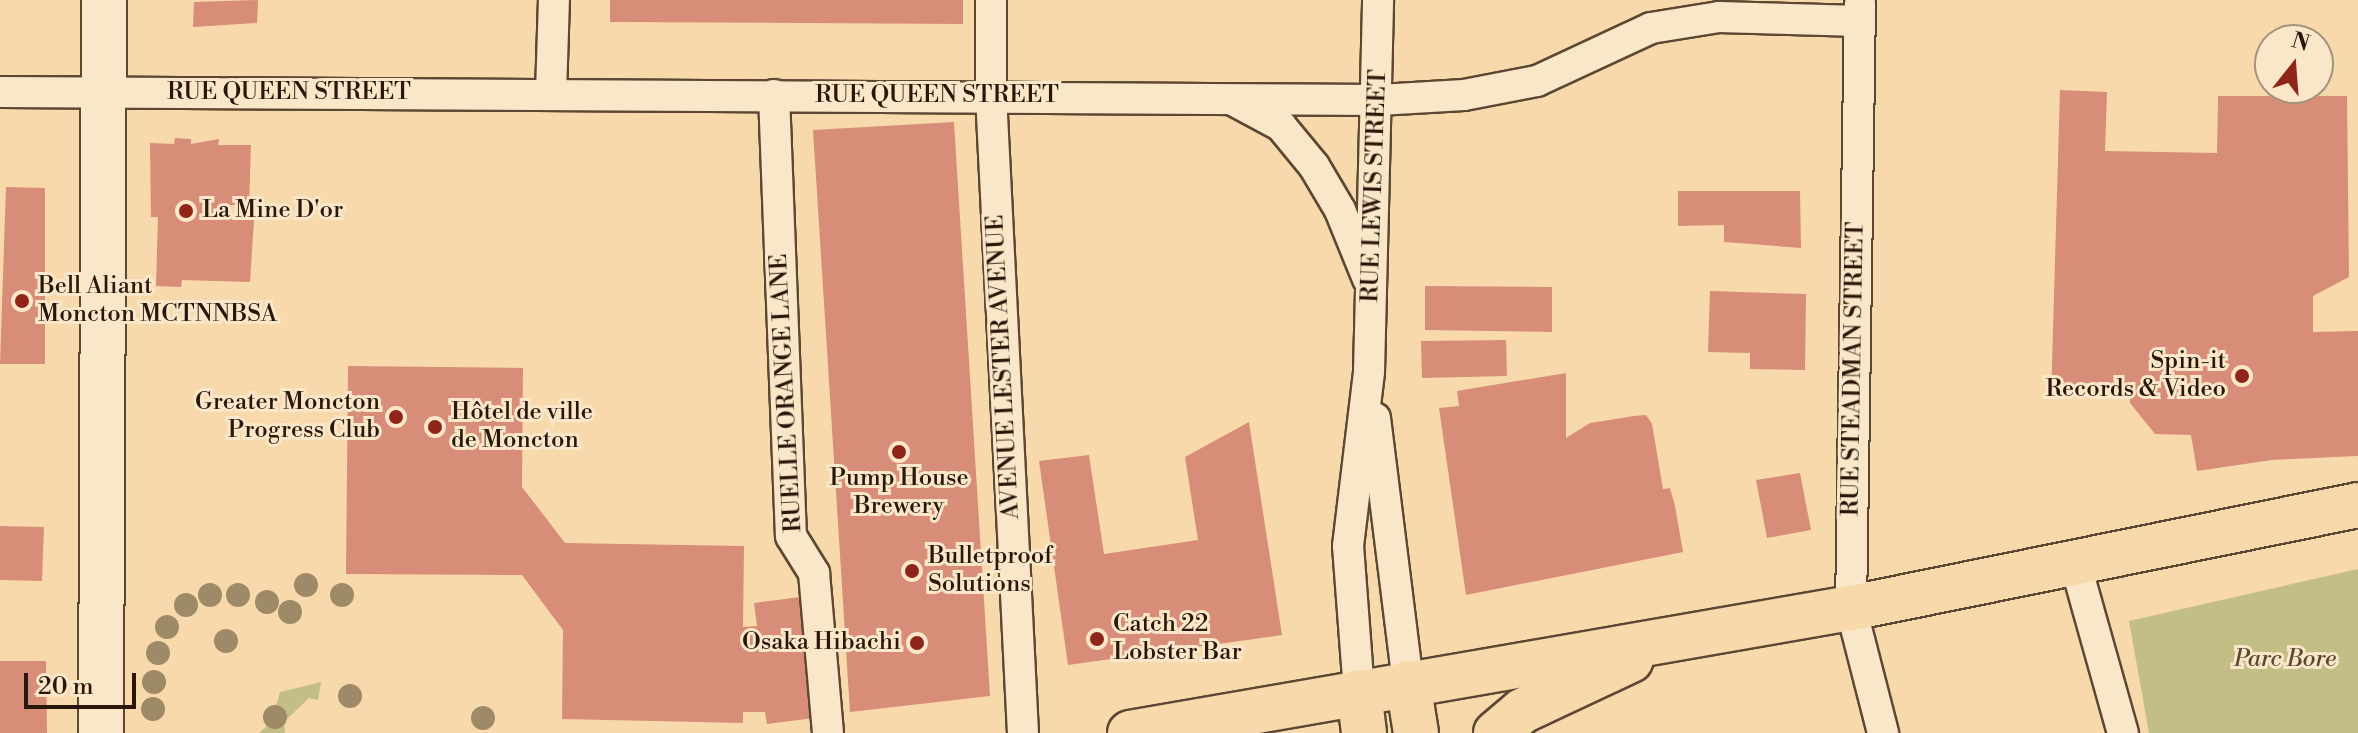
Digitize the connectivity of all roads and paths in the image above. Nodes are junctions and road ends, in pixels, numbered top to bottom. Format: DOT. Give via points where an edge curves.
graph roads {
  1 [pos="104,0"];
  2 [pos="554,0"];
  3 [pos="991,0"];
  4 [pos="1378,0"];
  5 [pos="1860,10"];
  6 [pos="0,92"];
  7 [pos="104,92"];
  8 [pos="551,94"];
  9 [pos="774,95"];
  10 [pos="991,95"];
  11 [pos="1229,98"];
  12 [pos="1379,100"];
  13 [pos="1372,289"];
  14 [pos="1369,372"];
  15 [pos="2358,505"];
  16 [pos="2076,566"];
  17 [pos="1851,608"];
  18 [pos="1681,636"];
  19 [pos="1408,683"];
  20 [pos="1362,712"];
  21 [pos="101,733"];
  22 [pos="828,733"];
  23 [pos="1023,733"];
  24 [pos="1130,733"];
  25 [pos="1416,733"];
  26 [pos="1496,733"];
  27 [pos="1883,733"];
  28 [pos="2123,733"];
  1 -- 7 [label="main road"];
  2 -- 8 [label="street"];
  3 -- 10 [label="street, AVENUE LESTER AVENUE"];
  4 -- 12 [label="street, RUE LEWIS STREET"];
  5 -- 12 [label="street, RUE QUEEN STREET" via="1719,17 1651,28 1537,81 1464,95"];
  5 -- 17 [label="street, RUE STEADMAN STREET"];
  6 -- 7 [label="street, RUE QUEEN STREET"];
  7 -- 8 [label="street, RUE QUEEN STREET"];
  7 -- 21 [label="main road"];
  8 -- 9 [label="street, RUE QUEEN STREET"];
  9 -- 10 [label="street, RUE QUEEN STREET"];
  9 -- 22 [label="street, RUELLE ORANGE LANE" via="791,536 814,573"];
  10 -- 11 [label="street, RUE QUEEN STREET"];
  10 -- 23 [label="street, AVENUE LESTER AVENUE"];
  11 -- 12 [label="street, RUE QUEEN STREET"];
  11 -- 13 [label="street" via="1281,126 1314,166 1340,210"];
  12 -- 13 [label="street, RUE LEWIS STREET"];
  13 -- 14 [label="street, RUE LEWIS STREET"];
  14 -- 19 [label="street, RUE LEWIS STREET"];
  14 -- 20 [label="street, RUE LEWIS STREET" via="1348,546"];
  15 -- 16 [label="main road"];
  16 -- 17 [label="main road"];
  16 -- 28 [label="street"];
  17 -- 18 [label="main road"];
  17 -- 27 [label="street, RUE STEADMAN STREET"];
  18 -- 19 [label="main road"];
  18 -- 26 [label="main road" via="1522,711"];
  19 -- 20 [label="main road"];
  19 -- 25 [label="main road"];
  20 -- 24 [label="main road"];
}
